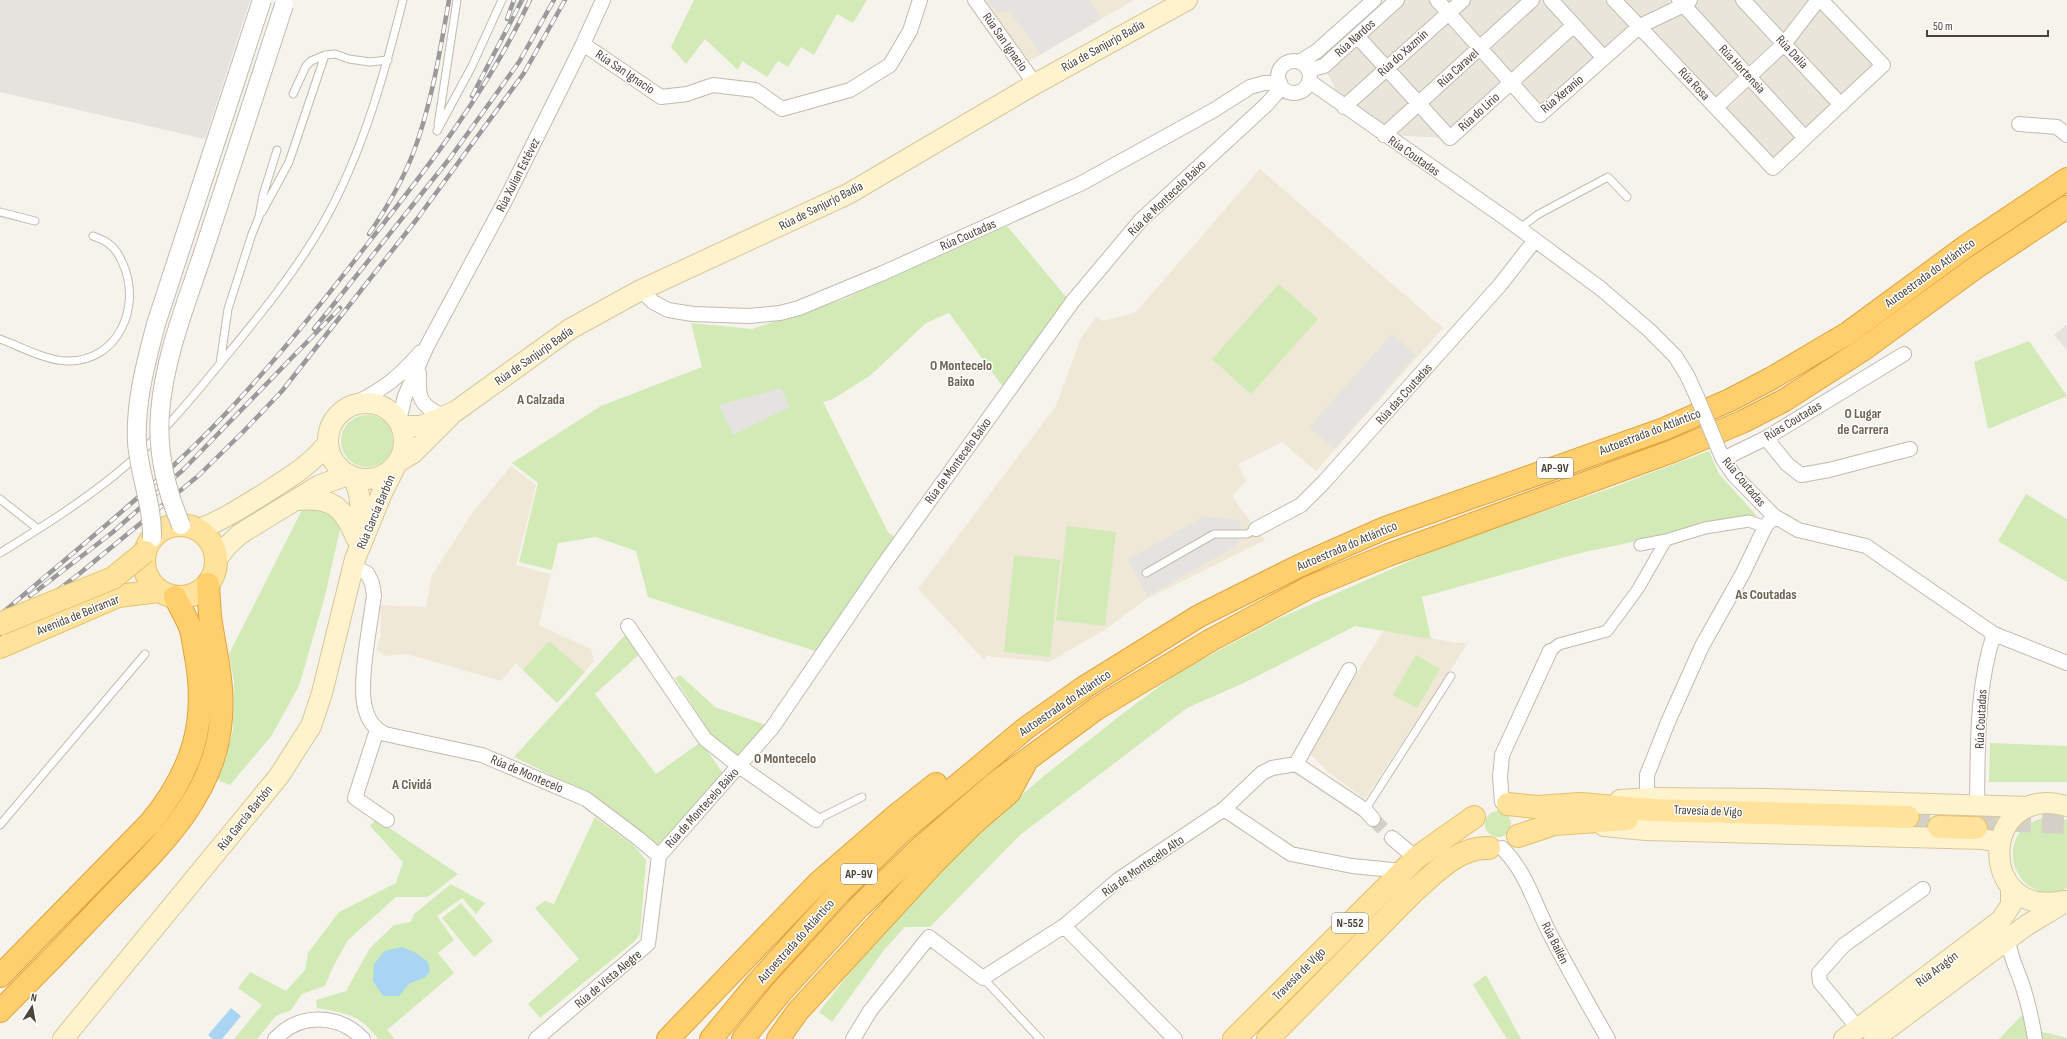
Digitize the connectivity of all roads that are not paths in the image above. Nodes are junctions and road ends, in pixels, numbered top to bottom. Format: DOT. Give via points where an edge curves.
graph roads {
  1 [pos="262,0"];
  2 [pos="403,0"];
  3 [pos="457,0"];
  4 [pos="502,0"];
  5 [pos="602,0"];
  6 [pos="920,0"];
  7 [pos="974,0"];
  8 [pos="1187,0"];
  9 [pos="1374,0"];
  10 [pos="1397,0"];
  11 [pos="1437,0"];
  12 [pos="1463,0"];
  13 [pos="1532,0"];
  14 [pos="1551,0"];
  15 [pos="1614,0"];
  16 [pos="1743,0"];
  17 [pos="1820,0"];
  18 [pos="286,2"];
  19 [pos="1684,2"];
  20 [pos="1449,13"];
  21 [pos="1574,25"];
  22 [pos="1640,26"];
  23 [pos="1357,36"];
  24 [pos="583,44"];
  25 [pos="1784,44"];
  26 [pos="1480,47"];
  27 [pos="325,55"];
  28 [pos="1604,58"];
  29 [pos="388,60"];
  30 [pos="1387,68"];
  31 [pos="1306,71"];
  32 [pos="1749,76"];
  33 [pos="1511,82"];
  34 [pos="1035,84"];
  35 [pos="1281,85"];
  36 [pos="293,94"];
  37 [pos="1419,104"];
  38 [pos="1841,105"];
  39 [pos="1344,107"];
  40 [pos="1716,107"];
  41 [pos="2019,124"];
  42 [pos="1384,135"];
  43 [pos="2067,135"];
  44 [pos="1805,138"];
  45 [pos="277,150"];
  46 [pos="2067,180"];
  47 [pos="1628,197"];
  48 [pos="2067,207"];
  49 [pos="0,212"];
  50 [pos="259,217"];
  51 [pos="35,221"];
  52 [pos="1519,229"];
  53 [pos="93,236"];
  54 [pos="1535,240"];
  55 [pos="641,290"];
  56 [pos="0,339"];
  57 [pos="427,346"];
  58 [pos="1904,354"];
  59 [pos="220,364"];
  60 [pos="420,364"];
  61 [pos="354,404"];
  62 [pos="449,414"];
  63 [pos="400,423"];
  64 [pos="1766,438"];
  65 [pos="328,443"];
  66 [pos="1910,449"];
  67 [pos="1721,455"];
  68 [pos="397,464"];
  69 [pos="351,476"];
  70 [pos="0,499"];
  71 [pos="297,500"];
  72 [pos="1769,522"];
  73 [pos="189,528"];
  74 [pos="38,529"];
  75 [pos="1256,529"];
  76 [pos="356,538"];
  77 [pos="1666,540"];
  78 [pos="148,545"];
  79 [pos="1640,545"];
  80 [pos="0,553"];
  81 [pos="216,560"];
  82 [pos="354,563"];
  83 [pos="1146,574"];
  84 [pos="208,584"];
  85 [pos="167,594"];
  86 [pos="0,624"];
  87 [pos="628,626"];
  88 [pos="1994,634"];
  89 [pos="0,647"];
  90 [pos="1550,650"];
  91 [pos="145,654"];
  92 [pos="2067,663"];
  93 [pos="1349,670"];
  94 [pos="1452,676"];
  95 [pos="1026,728"];
  96 [pos="377,730"];
  97 [pos="1028,758"];
  98 [pos="1296,764"];
  99 [pos="739,766"];
  100 [pos="862,797"];
  101 [pos="1651,798"];
  102 [pos="1505,803"];
  103 [pos="2067,806"];
  104 [pos="2028,807"];
  105 [pos="1224,809"];
  106 [pos="1579,813"];
  107 [pos="1369,814"];
  108 [pos="1474,817"];
  109 [pos="1976,817"];
  110 [pos="387,820"];
  111 [pos="816,820"];
  112 [pos="1909,821"];
  113 [pos="1940,822"];
  114 [pos="0,825"];
  115 [pos="1392,838"];
  116 [pos="1503,844"];
  117 [pos="1999,845"];
  118 [pos="659,856"];
  119 [pos="1409,864"];
  120 [pos="2011,887"];
  121 [pos="1923,889"];
  122 [pos="2067,900"];
  123 [pos="1064,926"];
  124 [pos="2008,939"];
  125 [pos="0,976"];
  126 [pos="983,978"];
  127 [pos="724,983"];
  128 [pos="0,1010"];
  129 [pos="1859,1036"];
  130 [pos="63,1039"];
  131 [pos="275,1039"];
  132 [pos="364,1039"];
  133 [pos="536,1039"];
  134 [pos="668,1039"];
  135 [pos="685,1039"];
  136 [pos="712,1039"];
  137 [pos="743,1039"];
  138 [pos="778,1039"];
  139 [pos="854,1039"];
  140 [pos="1040,1039"];
  141 [pos="1175,1039"];
  142 [pos="1234,1039"];
  143 [pos="1268,1039"];
  144 [pos="1608,1039"];
  145 [pos="2035,1039"];
  1 -- 78 [label="street, bridge" via="158,316 146,361 139,399 137,441 141,474 152,521"];
  2 -- 29 [label="lane"];
  3 -- 4 [label="lane" via="437,131 472,66"];
  5 -- 24 [label="street, Rúa Xulian Estévez"];
  6 -- 24 [label="street, Rúa San Ignacio" via="910,30 890,65 850,90 782,109 755,90 713,85 687,94 661,97"];
  7 -- 34 [label="street, Rúa San Ignacio"];
  8 -- 34 [label="main road, Rúa de Sanjurjo Badía"];
  9 -- 31 [label="street" via="1325,45"];
  10 -- 23 [label="street, Rúa Nardos"];
  11 -- 20 [label="street, Rúa Xeranio"];
  12 -- 20 [label="street, Rúa do Xazmín"];
  13 -- 26 [label="street, Rúa Caravel"];
  14 -- 21 [label="street"];
  15 -- 22 [label="street, Rúa Rosa"];
  16 -- 25 [label="street, Rúa Dalia"];
  17 -- 25 [label="street"];
  17 -- 38 [label="street" via="1883,65"];
  18 -- 73 [label="street, bridge" via="179,328 163,390 160,413 161,450 172,504"];
  19 -- 22 [label="street, Rúa Xeranio"];
  19 -- 32 [label="street, Rúa Hortensia"];
  20 -- 26 [label="street, Rúa Xeranio"];
  20 -- 30 [label="street, Rúa do Xazmín"];
  21 -- 28 [label="street"];
  21 -- 33 [label="street, Rúa do Lirio"];
  22 -- 28 [label="street, Rúa Xeranio"];
  22 -- 40 [label="street, Rúa Rosa"];
  23 -- 30 [label="street, Rúa do Lirio"];
  23 -- 31 [label="street, Rúa Nardos" via="1324,66"];
  24 -- 57 [label="street, Rúa Xulian Estévez" via="505,201"];
  25 -- 32 [label="street"];
  25 -- 38 [label="street, Rúa Dalia"];
  26 -- 33 [label="street, Rúa Xeranio"];
  26 -- 37 [label="street, Rúa Caravel"];
  27 -- 29 [label="lane" via="335,54 370,62"];
  27 -- 36 [label="lane" via="306,66"];
  27 -- 50 [label="lane" via="289,162"];
  28 -- 33 [label="street, Rúa Xeranio" via="1540,115"];
  29 -- 59 [label="lane" via="360,145 326,219 278,292"];
  30 -- 37 [label="street, Rúa do Lirio"];
  30 -- 39 [label="street, Rúa do Xazmín"];
  31 -- 35 [label="street" via="1307,87 1291,92"];
  31 -- 35 [label="street" via="1294,61 1282,66 1279,73"];
  31 -- 39 [label="street, Rúa Coutadas"];
  32 -- 40 [label="street"];
  32 -- 44 [label="street, Rúa Hortensia"];
  33 -- 37 [label="street, Rúa do Lirio" via="1450,138"];
  34 -- 55 [label="main road, Rúa de Sanjurjo Badía" via="848,194"];
  35 -- 55 [label="street, Rúa Coutadas" via="1264,83 1250,87 1214,110 1082,183 799,308 749,316 693,314 668,310 653,302"];
  35 -- 99 [label="street, Rúa de Montecelo Baixo" via="1266,105 1141,220 1073,301 884,564 772,728"];
  37 -- 42 [label="street, Rúa Caravel"];
  38 -- 44 [label="street"];
  39 -- 42 [label="street, Rúa Coutadas"];
  40 -- 44 [label="street, Rúa Rosa" via="1773,168"];
  41 -- 43 [label="street" via="2057,127"];
  42 -- 52 [label="street, Rúa Coutadas"];
  45 -- 50 [label="lane"];
  46 -- 95 [label="highway, Autoestrada do Atlántico / AP-9V" via="1965,247 1848,333 1772,378 1664,429 1385,528 1298,566 1199,616 1083,688"];
  47 -- 52 [label="lane" via="1608,178 1537,215"];
  48 -- 97 [label="highway, Autoestrada do Atlántico / AP-9V" via="1975,268 1861,351 1783,401 1674,451 1388,555 1310,587 1211,640 1096,709"];
  49 -- 51 [label="lane"];
  50 -- 59 [label="lane" via="228,309"];
  52 -- 54 [label="street, Rúa Coutadas"];
  53 -- 56 [label="lane" via="109,244 119,257 128,276 131,291 129,311 122,328 109,345 79,360 66,362"];
  54 -- 67 [label="street, Rúa Coutadas, bridge" via="1600,288 1666,346 1681,365"];
  54 -- 75 [label="street, Rúa das Coutadas" via="1500,285 1324,482 1301,505"];
  55 -- 62 [label="main road, Rúa de Sanjurjo Badía" via="570,329"];
  57 -- 60 [label="street"];
  57 -- 61 [label="street" via="400,376"];
  58 -- 64 [label="street, Rúas Coutadas"];
  59 -- 74 [label="lane" via="172,420 123,468 85,498"];
  60 -- 62 [label="street" via="418,390 424,405 430,410"];
  60 -- 63 [label="street" via="405,396"];
  61 -- 63 [label="main road" via="367,402 379,405 390,411"];
  61 -- 65 [label="main road" via="334,419 329,430"];
  62 -- 63 [label="main road, Rúa de Sanjurjo Badía" via="421,426"];
  62 -- 68 [label="main road, Rúa de Sanjurjo Badía" via="413,454"];
  63 -- 68 [label="main road" via="405,438 404,451"];
  64 -- 66 [label="street" via="1787,464 1801,475"];
  64 -- 67 [label="street, Rúas Coutadas"];
  65 -- 69 [label="main road" via="331,456 338,467"];
  65 -- 73 [label="main road" via="317,457 299,472 222,520"];
  67 -- 72 [label="street, Rúa Coutadas"];
  68 -- 69 [label="main road" via="378,477 368,479"];
  68 -- 82 [label="main road, Rúa García Barbón" via="382,493"];
  69 -- 71 [label="main road" via="332,480"];
  69 -- 76 [label="main road, Rúa García Barbón" via="358,487 361,500"];
  70 -- 74 [label="lane"];
  71 -- 76 [label="main road" via="315,498 334,504 344,513"];
  71 -- 81 [label="main road" via="240,534"];
  72 -- 77 [label="street" via="1749,521 1705,528"];
  72 -- 88 [label="street, Rúa Coutadas" via="1866,546"];
  72 -- 101 [label="street" via="1702,646 1658,747 1647,776 1647,792"];
  73 -- 78 [label="main road" via="165,528"];
  73 -- 81 [label="main road" via="210,543"];
  74 -- 80 [label="lane"];
  75 -- 83 [label="lane" via="1247,534 1214,534"];
  76 -- 82 [label="main road, Rúa García Barbón"];
  77 -- 79 [label="street"];
  77 -- 90 [label="street" via="1638,588 1607,631 1558,644"];
  78 -- 85 [label="main road" via="144,563 146,574 151,583"];
  78 -- 86 [label="main road, Avenida de Beiramar, bridge" via="112,578"];
  81 -- 84 [label="main road"];
  82 -- 96 [label="street" via="367,573 374,594 363,686 365,710"];
  82 -- 130 [label="main road, Rúa García Barbón" via="317,711 296,751 279,776"];
  84 -- 85 [label="main road" via="193,595"];
  84 -- 128 [label="highway" via="211,622 222,679 222,706 220,730 213,758 201,788 168,837"];
  85 -- 89 [label="main road, Avenida de Beiramar" via="118,596"];
  85 -- 125 [label="highway" via="190,627 200,679 199,726 181,778 167,802 150,823"];
  87 -- 99 [label="street" via="705,739"];
  88 -- 92 [label="street, Rúa Coutadas"];
  88 -- 109 [label="street, Rúa Coutadas" via="1986,658 1982,692"];
  90 -- 102 [label="street" via="1502,755 1500,777"];
  91 -- 114 [label="lane"];
  93 -- 98 [label="street"];
  94 -- 107 [label="lane"];
  95 -- 127 [label="highway, AP-9V" via="962,763 893,818 818,884"];
  95 -- 136 [label="highway, Autoestrada do Atlántico / AP-9V" via="900,833 758,982"];
  96 -- 110 [label="street" via="355,798"];
  96 -- 118 [label="street, Rúa de Montecelo" via="385,734 482,755 586,800"];
  97 -- 137 [label="highway, Autoestrada do Atlántico / AP-9V" via="925,844 858,908 781,992"];
  97 -- 138 [label="highway" via="1009,793 934,863 798,1011"];
  98 -- 105 [label="street, Rúa de Montecelo Alto" via="1272,768 1262,773"];
  98 -- 107 [label="street"];
  99 -- 111 [label="street"];
  99 -- 118 [label="street, Rúa de Montecelo Baixo"];
  100 -- 111 [label="lane"];
  101 -- 106 [label="main road, N-552"];
  101 -- 109 [label="main road, N-552" via="1767,799"];
  102 -- 106 [label="main road, Travesía de Vigo / N-552"];
  102 -- 108 [label="main road, N-552" via="1496,801 1482,806"];
  102 -- 116 [label="main road" via="1518,814 1521,822"];
  103 -- 104 [label="main road" via="2048,803"];
  104 -- 109 [label="main road, N-552"];
  104 -- 117 [label="main road" via="2008,822"];
  105 -- 119 [label="street" via="1291,854 1352,866"];
  105 -- 123 [label="street, Rúa de Montecelo Alto" via="1118,880"];
  106 -- 112 [label="main road, Travesía de Vigo" via="1639,819"];
  106 -- 116 [label="main road, Travesía de Vigo"];
  106 -- 117 [label="main road" via="1646,830 1983,839"];
  108 -- 116 [label="main road" via="1474,832 1477,839"];
  108 -- 119 [label="main road, Travesía de Vigo / N-552"];
  109 -- 113 [label="main road"];
  115 -- 119 [label="street"];
  116 -- 143 [label="main road, Travesía de Vigo / N-552" via="1471,849 1457,856 1433,875 1413,892"];
  116 -- 144 [label="street, Rúa Bailén" via="1526,881 1549,933"];
  117 -- 120 [label="main road" via="2000,868"];
  118 -- 133 [label="street, Rúa de Vista Alegre" via="648,944"];
  119 -- 142 [label="main road, Travesía de Vigo / N-552"];
  120 -- 122 [label="main road" via="2023,897 2037,902 2053,903"];
  120 -- 129 [label="main road, Rúa Aragón" via="2011,905 2001,920"];
  121 -- 129 [label="street" via="1844,945 1819,973 1820,982"];
  122 -- 124 [label="main road, Rúa Aragón"];
  123 -- 126 [label="street, Rúa de Montecelo Alto"];
  123 -- 141 [label="street"];
  124 -- 129 [label="main road, Rúa Aragón"];
  124 -- 145 [label="street" via="2010,957 2032,1017"];
  126 -- 139 [label="street" via="929,937 870,1012"];
  126 -- 140 [label="lane"];
  127 -- 134 [label="highway, AP-9V"];
  127 -- 135 [label="highway, AP-9V"];
  131 -- 132 [label="street" via="288,1029 313,1019 328,1019 353,1029"];
}
